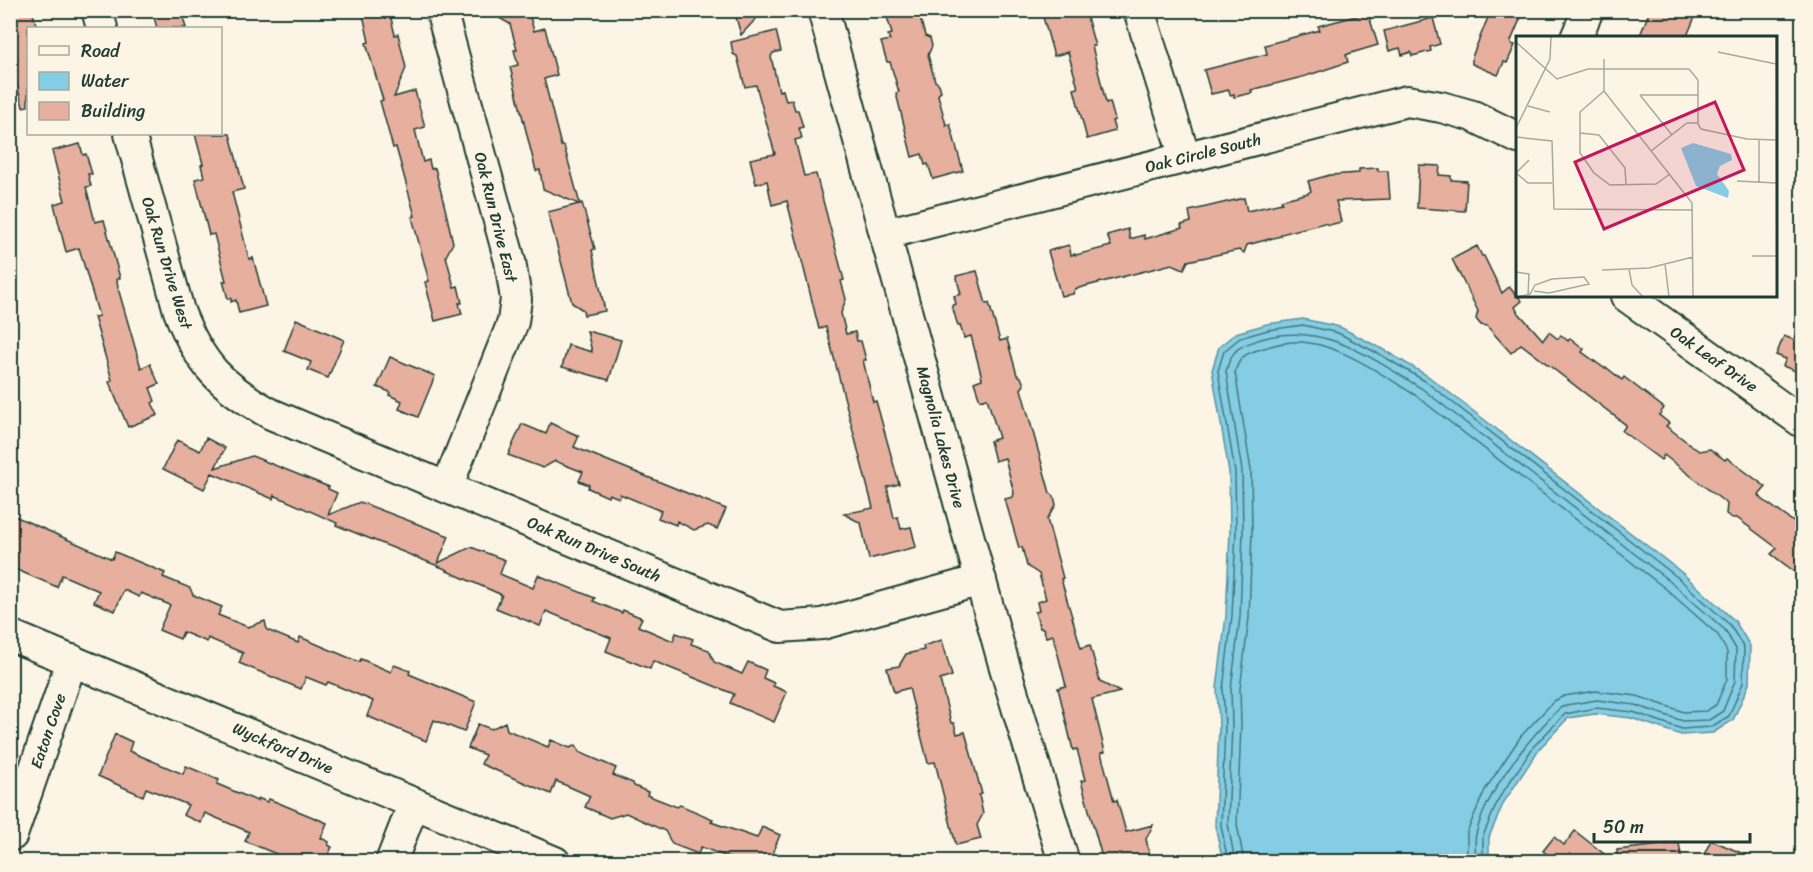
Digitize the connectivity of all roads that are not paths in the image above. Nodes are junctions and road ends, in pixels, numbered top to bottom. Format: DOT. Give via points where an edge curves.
graph roads {
  1 [pos="97,10"];
  2 [pos="441,10"];
  3 [pos="823,10"];
  4 [pos="1139,10"];
  5 [pos="1588,10"];
  6 [pos="102,27"];
  7 [pos="1577,36"];
  8 [pos="130,135"];
  9 [pos="1516,137"];
  10 [pos="1185,158"];
  11 [pos="885,234"];
  12 [pos="1627,297"];
  13 [pos="223,382"];
  14 [pos="1803,422"];
  15 [pos="447,487"];
  16 [pos="981,580"];
  17 [pos="10,635"];
  18 [pos="72,660"];
  19 [pos="414,803"];
  20 [pos="12,835"];
  21 [pos="392,861"];
  22 [pos="555,861"];
  23 [pos="1064,861"];
  1 -- 6 [label="street"];
  2 -- 15 [label="street, Oak Run Drive East" via="510,261 516,298 513,322"];
  3 -- 11 [label="street, Magnolia Lakes Drive"];
  4 -- 10 [label="street"];
  5 -- 7 [label="street"];
  8 -- 13 [label="street, Oak Run Drive West" via="179,311 199,353"];
  9 -- 10 [label="street, Oak Circle South" via="1473,116 1407,101"];
  10 -- 11 [label="street, Oak Circle South"];
  11 -- 16 [label="street, Magnolia Lakes Drive"];
  12 -- 14 [label="street, Oak Leaf Drive"];
  13 -- 15 [label="street, Oak Run Drive South" via="271,414"];
  15 -- 16 [label="street, Oak Run Drive South" via="780,627 822,624"];
  16 -- 23 [label="street, Magnolia Lakes Drive"];
  17 -- 18 [label="street, Wyckford Drive"];
  18 -- 19 [label="street, Wyckford Drive"];
  18 -- 20 [label="street, Eaton Cove"];
  19 -- 21 [label="street"];
  19 -- 22 [label="street, Wyckford Drive"];
}
